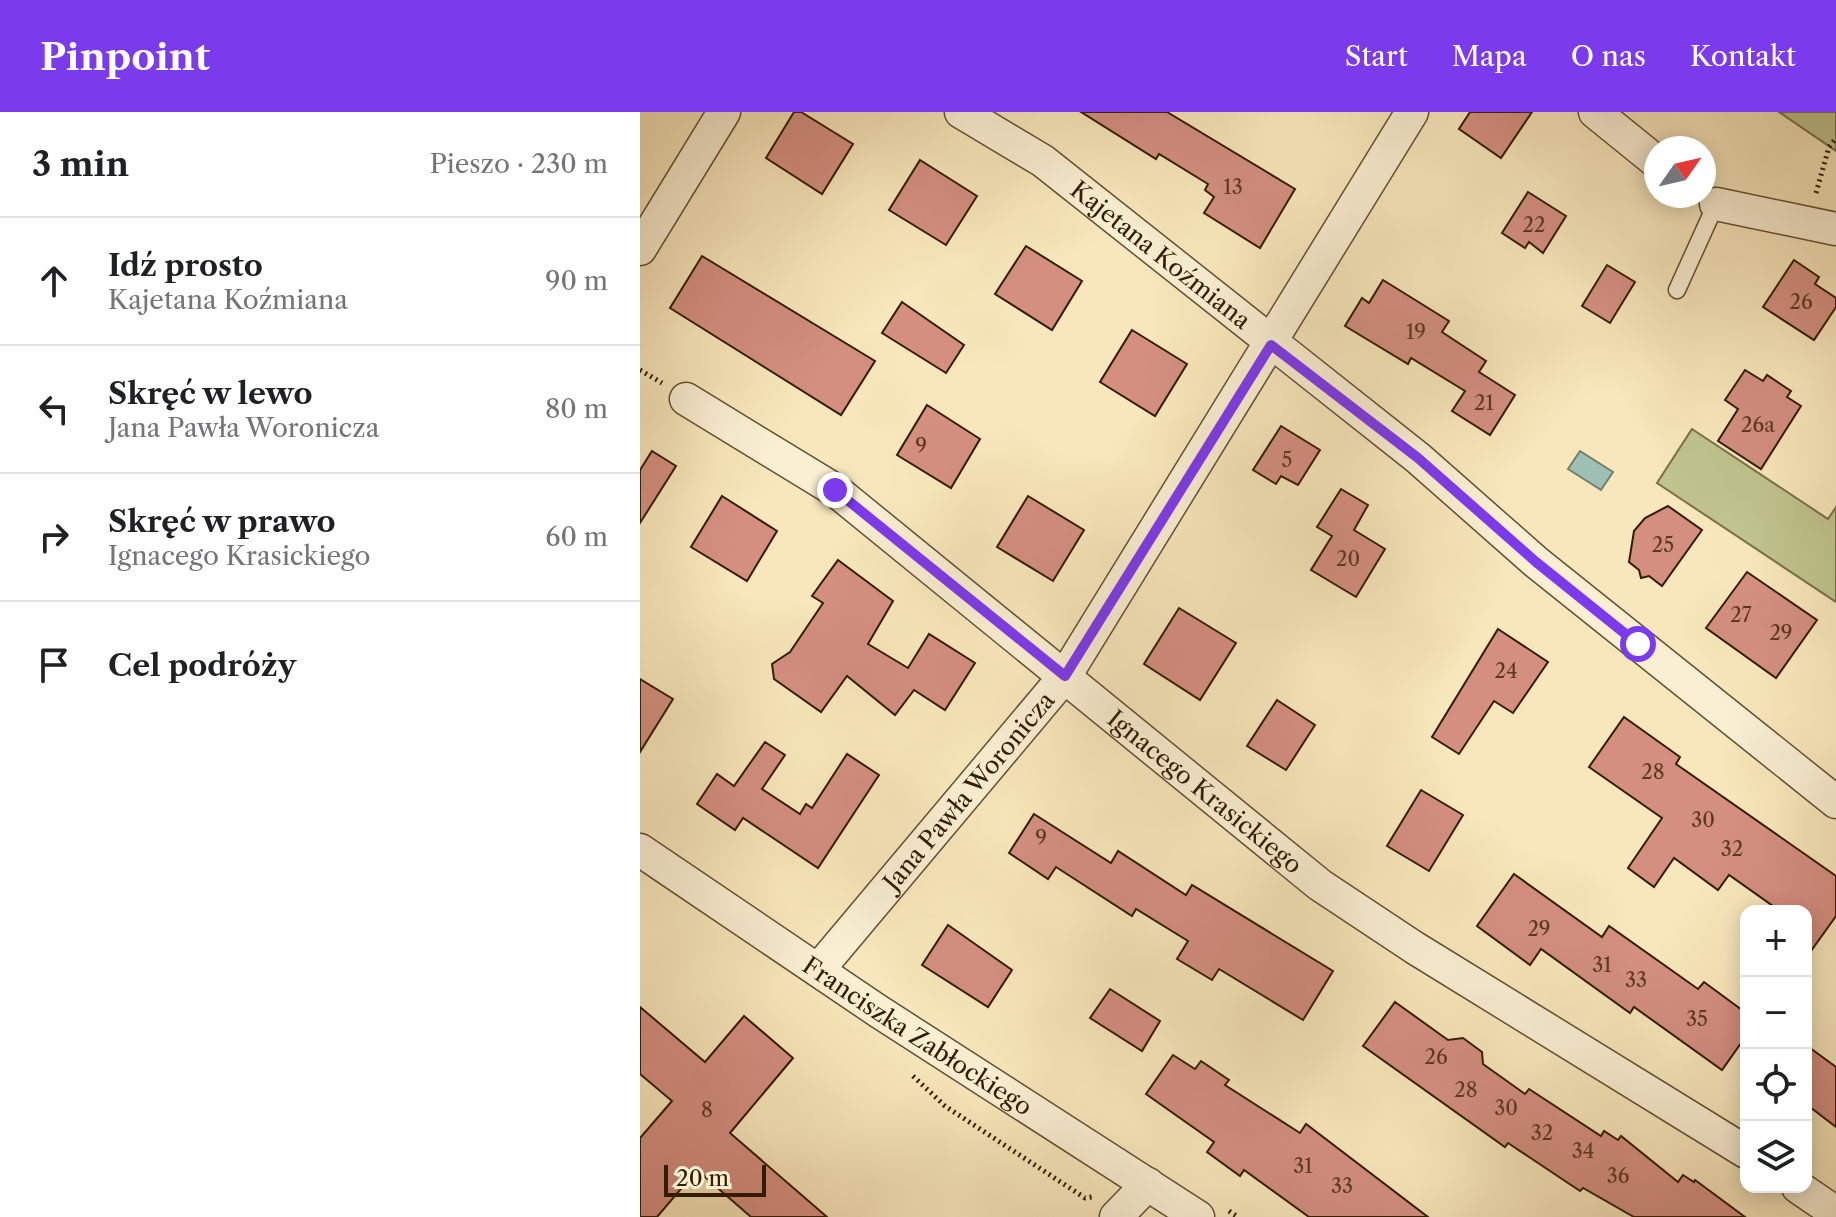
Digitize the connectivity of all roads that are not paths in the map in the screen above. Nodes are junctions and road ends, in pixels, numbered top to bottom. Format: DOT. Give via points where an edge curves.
graph roads {
  1 [pos="724,112"];
  2 [pos="961,112"];
  3 [pos="1412,112"];
  4 [pos="1595,112"];
  5 [pos="1644,152"];
  6 [pos="1716,201"];
  7 [pos="1707,208"];
  8 [pos="1822,226"];
  9 [pos="640,249"];
  10 [pos="1677,290"];
  11 [pos="1271,345"];
  12 [pos="686,399"];
  13 [pos="1065,676"];
  14 [pos="1836,802"];
  15 [pos="640,850"];
  16 [pos="818,970"];
  17 [pos="1740,1148"];
  18 [pos="1148,1184"];
  19 [pos="1807,1193"];
  20 [pos="1836,1213"];
  21 [pos="1116,1217"];
  22 [pos="1198,1217"];
  1 -- 9 [label="street"];
  2 -- 11 [label="street, Kajetana Koźmiana" via="1043,161"];
  3 -- 11 [label="street, Jana Pawła Woronicza"];
  4 -- 5 [label="street"];
  6 -- 8 [label="street"];
  7 -- 10 [label="lane"];
  11 -- 13 [label="street, Jana Pawła Woronicza"];
  11 -- 14 [label="street, Kajetana Koźmiana" via="1418,458 1536,562"];
  12 -- 13 [label="street, Ignacego Krasickiego" via="835,490"];
  13 -- 16 [label="street, Jana Pawła Woronicza"];
  13 -- 17 [label="street, Ignacego Krasickiego" via="1320,885"];
  15 -- 16 [label="street, Franciszka Zabłockiego"];
  16 -- 18 [label="street, Franciszka Zabłockiego"];
  18 -- 21 [label="street"];
  18 -- 22 [label="street, Franciszka Zabłockiego"];
  19 -- 20 [label="street"];
}
